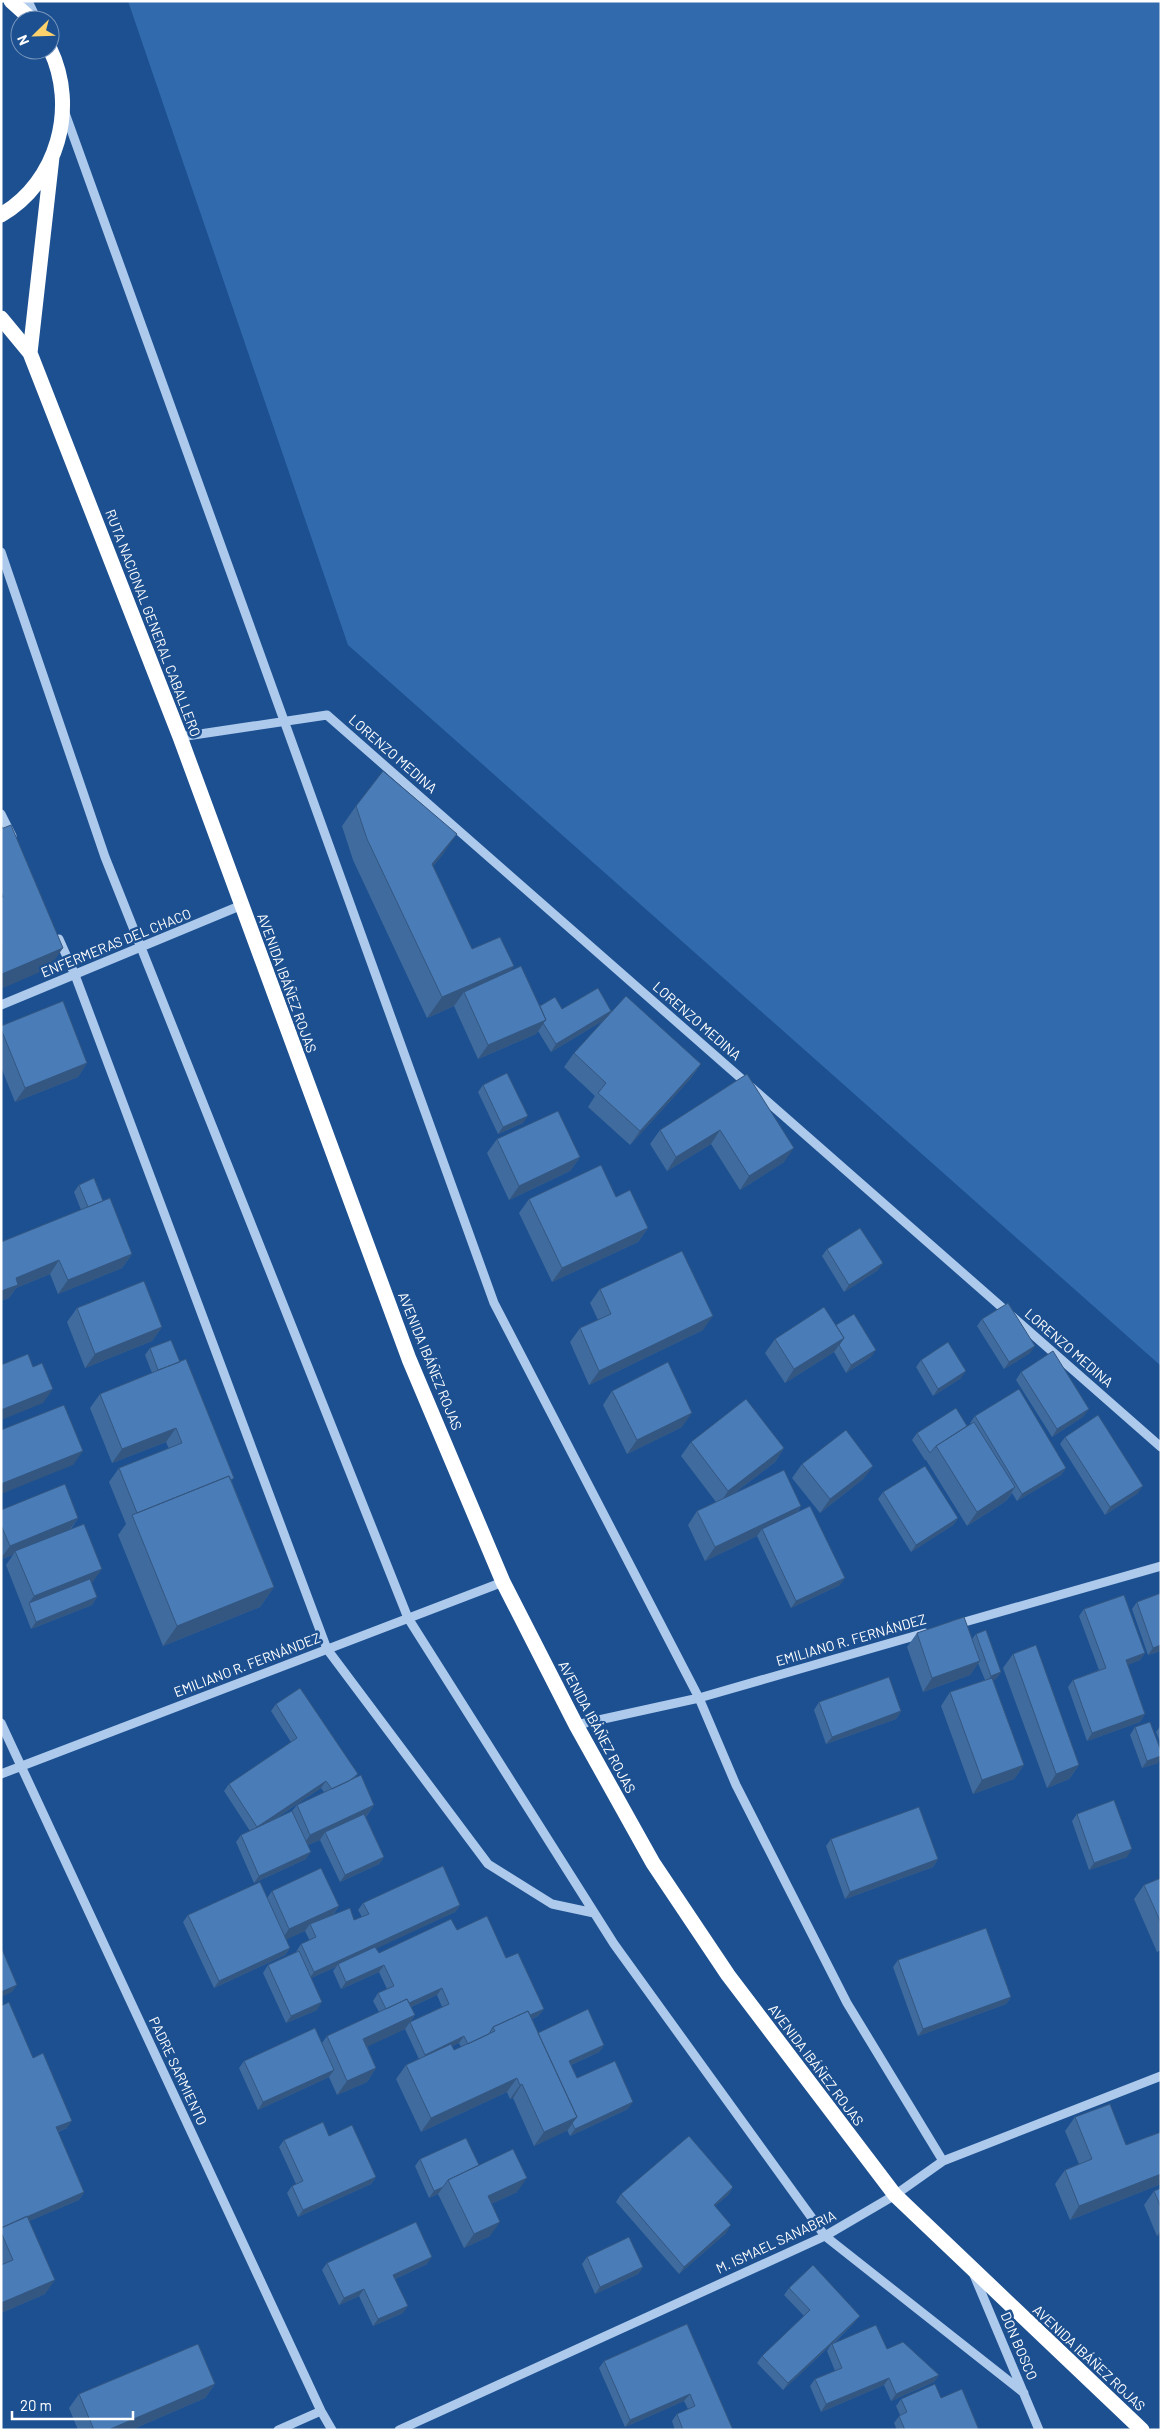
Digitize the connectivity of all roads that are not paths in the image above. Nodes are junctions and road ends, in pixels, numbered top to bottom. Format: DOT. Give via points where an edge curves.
graph roads {
  1 [pos="11,1"];
  2 [pos="21,10"];
  3 [pos="54,60"];
  4 [pos="64,109"];
  5 [pos="52,158"];
  6 [pos="1,215"];
  7 [pos="1,318"];
  8 [pos="30,353"];
  9 [pos="1,552"];
  10 [pos="284,722"];
  11 [pos="180,737"];
  12 [pos="1,814"];
  13 [pos="18,850"];
  14 [pos="242,905"];
  15 [pos="55,930"];
  16 [pos="141,948"];
  17 [pos="75,975"];
  18 [pos="1,1005"];
  19 [pos="1161,1446"];
  20 [pos="1161,1566"];
  21 [pos="503,1582"];
  22 [pos="408,1618"];
  23 [pos="940,1629"];
  24 [pos="930,1632"];
  25 [pos="326,1649"];
  26 [pos="699,1698"];
  27 [pos="1,1723"];
  28 [pos="576,1725"];
  29 [pos="21,1766"];
  30 [pos="1,1774"];
  31 [pos="594,1913"];
  32 [pos="1161,2076"];
  33 [pos="943,2161"];
  34 [pos="895,2196"];
  35 [pos="825,2236"];
  36 [pos="973,2272"];
  37 [pos="1024,2393"];
  38 [pos="321,2411"];
  39 [pos="278,2430"];
  40 [pos="332,2430"];
  41 [pos="399,2430"];
  42 [pos="1039,2430"];
  43 [pos="1142,2430"];
  1 -- 2 [label="highway"];
  3 -- 4 [label="highway" via="62,83"];
  4 -- 5 [label="highway"];
  4 -- 10 [label="street"];
  5 -- 6 [label="highway" via="40,179 23,198"];
  5 -- 8 [label="highway, RUTA NACIONAL GENERAL CABALLERO"];
  7 -- 8 [label="highway, RUTA NACIONAL GENERAL CABALLERO"];
  8 -- 11 [label="highway, RUTA NACIONAL GENERAL CABALLERO"];
  9 -- 16 [label="street" via="105,858"];
  10 -- 11 [label="street, LORENZO MEDINA"];
  10 -- 19 [label="street, LORENZO MEDINA" via="327,715"];
  10 -- 26 [label="street" via="494,1303"];
  11 -- 14 [label="highway, RUTA NACIONAL GENERAL CABALLERO"];
  12 -- 13 [label="street"];
  14 -- 16 [label="street, ENFERMERAS DEL CHACO"];
  14 -- 21 [label="highway, AVENIDA IBÁÑEZ ROJAS" via="409,1358"];
  15 -- 17 [label="street"];
  16 -- 17 [label="street, ENFERMERAS DEL CHACO"];
  16 -- 22 [label="street"];
  17 -- 18 [label="street, ENFERMERAS DEL CHACO"];
  17 -- 25 [label="street"];
  20 -- 23 [label="street, EMILIANO R. FERNÁNDEZ"];
  21 -- 22 [label="street, EMILIANO R. FERNÁNDEZ"];
  21 -- 28 [label="highway, AVENIDA IBÁÑEZ ROJAS"];
  22 -- 25 [label="street, EMILIANO R. FERNÁNDEZ"];
  22 -- 31 [label="street"];
  24 -- 26 [label="street, EMILIANO R. FERNÁNDEZ"];
  25 -- 29 [label="street, EMILIANO R. FERNÁNDEZ"];
  25 -- 31 [label="street" via="488,1864 552,1904"];
  26 -- 28 [label="street, EMILIANO R. FERNÁNDEZ"];
  26 -- 33 [label="street" via="736,1785 847,2003"];
  27 -- 29 [label="street, PADRE SARMIENTO"];
  28 -- 34 [label="highway, AVENIDA IBÁÑEZ ROJAS" via="654,1863 728,1975"];
  29 -- 30 [label="street, EMILIANO R. FERNÁNDEZ"];
  29 -- 38 [label="street, PADRE SARMIENTO"];
  31 -- 35 [label="street"];
  32 -- 33 [label="street, M. ISMAEL SANABRIA"];
  33 -- 34 [label="street, M. ISMAEL SANABRIA"];
  34 -- 35 [label="street, M. ISMAEL SANABRIA"];
  34 -- 36 [label="highway, AVENIDA IBÁÑEZ ROJAS"];
  35 -- 37 [label="street"];
  35 -- 41 [label="street, M. ISMAEL SANABRIA"];
  36 -- 37 [label="street, DON BOSCO"];
  36 -- 43 [label="highway, AVENIDA IBÁÑEZ ROJAS"];
  37 -- 42 [label="street, DON BOSCO"];
  38 -- 39 [label="street"];
  38 -- 40 [label="street, PADRE SARMIENTO"];
}
